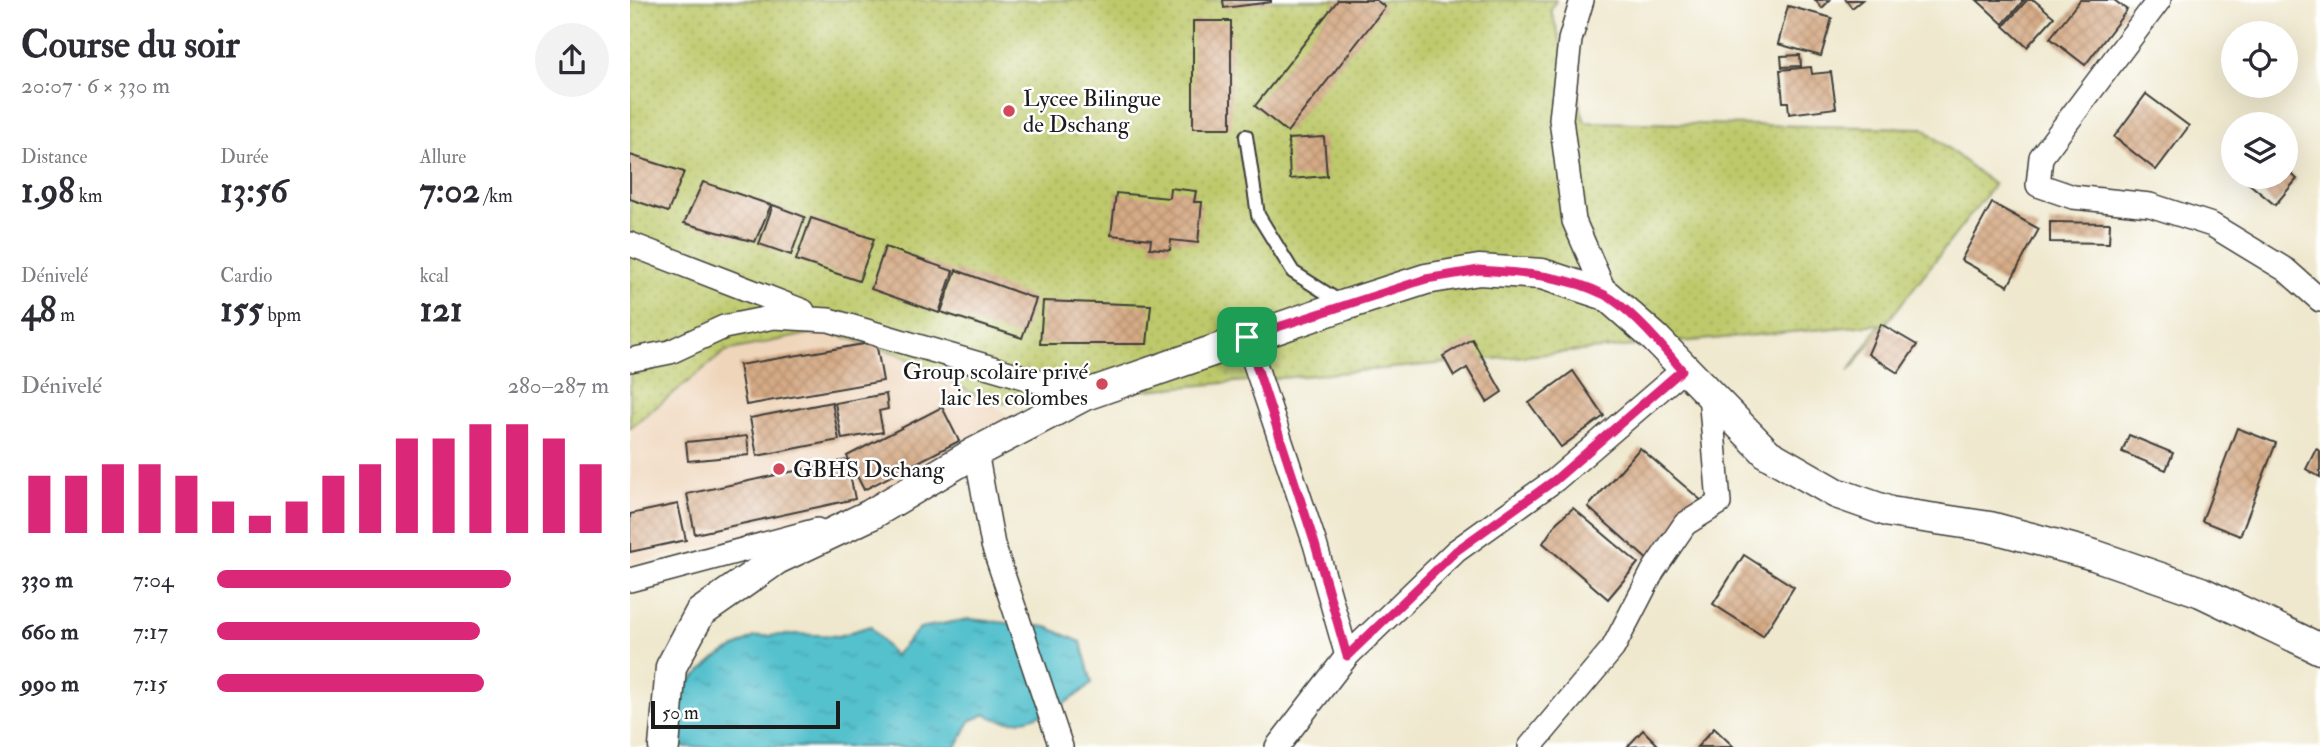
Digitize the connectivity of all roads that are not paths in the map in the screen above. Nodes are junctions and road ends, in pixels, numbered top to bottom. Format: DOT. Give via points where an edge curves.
graph roads {
  1 [pos="1582,0"];
  2 [pos="2159,0"];
  3 [pos="1246,136"];
  4 [pos="630,244"];
  5 [pos="1606,295"];
  6 [pos="2320,300"];
  7 [pos="1345,305"];
  8 [pos="829,320"];
  9 [pos="1247,337"];
  10 [pos="630,360"];
  11 [pos="1682,370"];
  12 [pos="1710,394"];
  13 [pos="1085,395"];
  14 [pos="976,452"];
  15 [pos="870,515"];
  16 [pos="630,580"];
  17 [pos="2320,649"];
  18 [pos="1347,656"];
  19 [pos="664,747"];
  20 [pos="1060,747"];
  21 [pos="1276,747"];
  22 [pos="1530,747"];
  1 -- 5 [label="street" via="1570,40 1561,119 1574,220"];
  2 -- 6 [label="street" via="2041,158 2038,185 2073,197 2150,205 2212,226 2286,270"];
  3 -- 7 [label="lane" via="1258,215 1293,272"];
  4 -- 8 [label="street"];
  5 -- 7 [label="street" via="1542,274 1479,270 1426,279"];
  5 -- 11 [label="street" via="1655,338"];
  7 -- 9 [label="street"];
  8 -- 10 [label="street" via="774,317 724,327 670,352"];
  8 -- 13 [label="street"];
  9 -- 13 [label="street"];
  9 -- 18 [label="street"];
  11 -- 12 [label="street"];
  11 -- 18 [label="street" via="1555,480 1456,551"];
  12 -- 17 [label="street" via="1768,454 1836,493 1890,512 1990,527 2094,555 2201,592"];
  12 -- 22 [label="street" via="1719,503 1685,524 1653,571 1613,648"];
  13 -- 14 [label="street"];
  14 -- 15 [label="street"];
  14 -- 20 [label="street" via="993,545"];
  15 -- 16 [label="street"];
  15 -- 19 [label="street" via="777,559 700,613 671,667"];
  18 -- 21 [label="street"];
}
